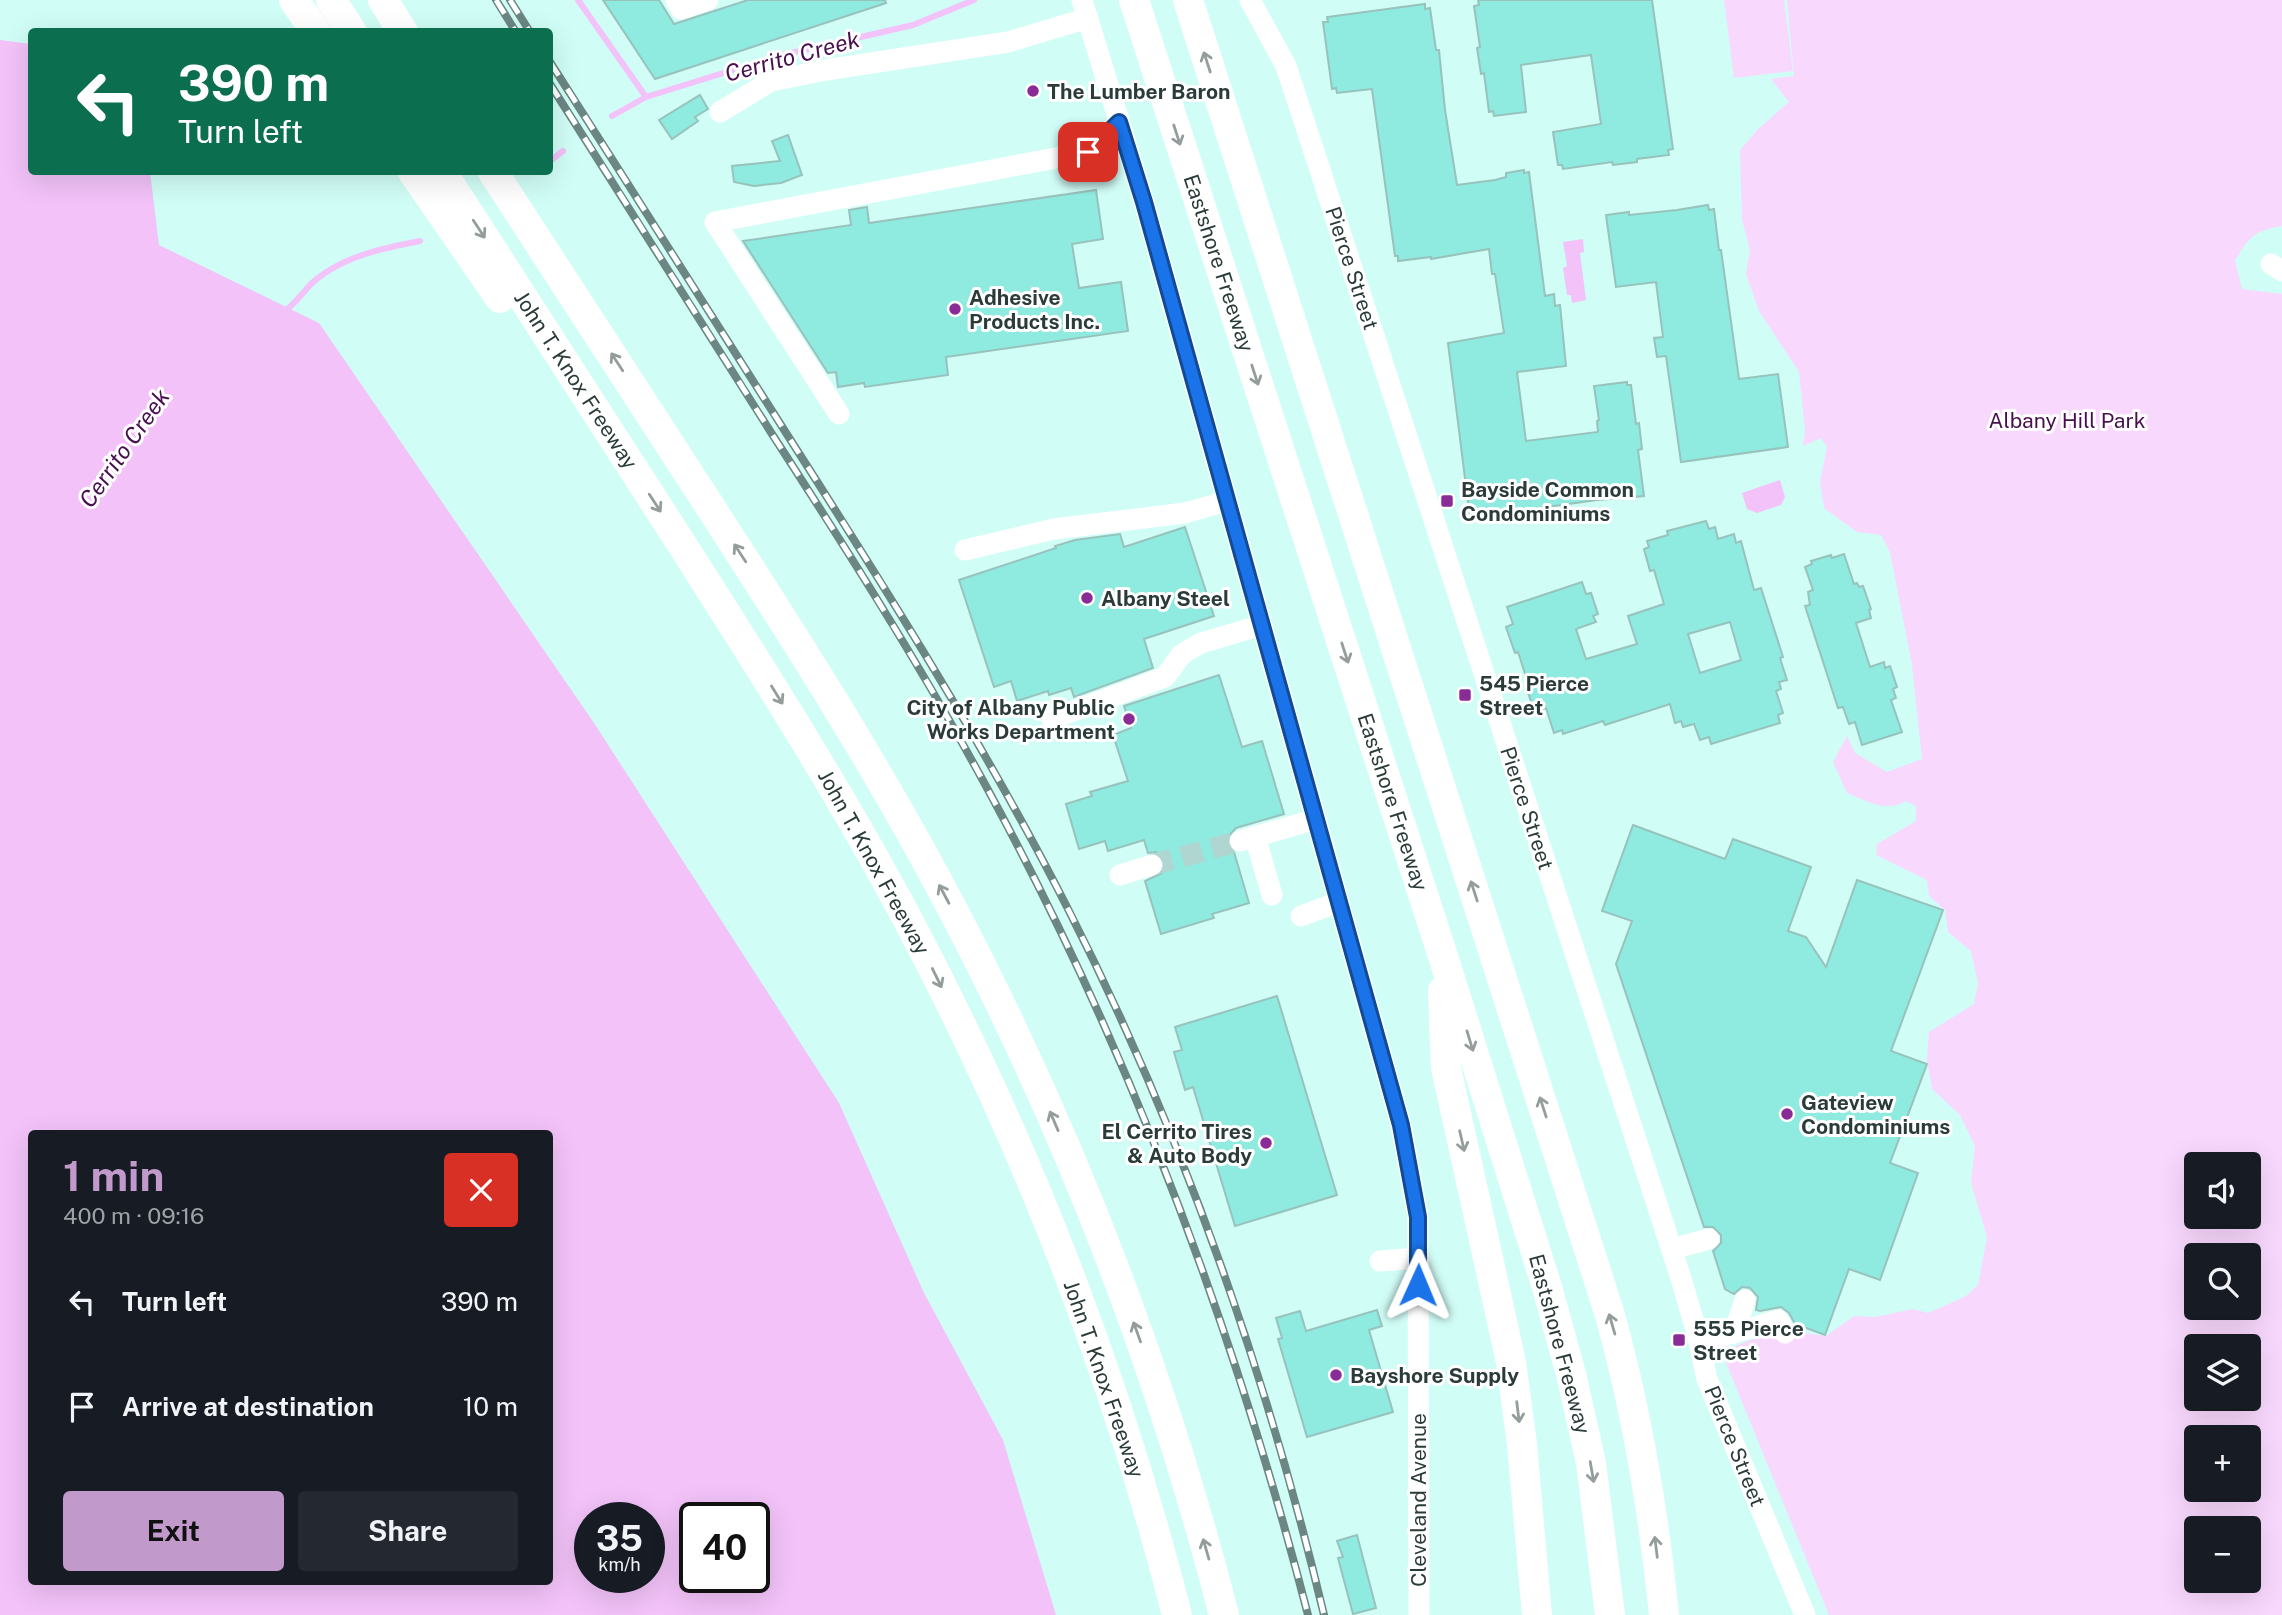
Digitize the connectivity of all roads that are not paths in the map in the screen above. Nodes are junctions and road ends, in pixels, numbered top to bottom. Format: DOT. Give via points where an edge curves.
graph roads {
  1 [pos="295,0"];
  2 [pos="331,0"];
  3 [pos="383,0"];
  4 [pos="407,0"];
  5 [pos="676,0"];
  6 [pos="708,0"];
  7 [pos="1134,0"];
  8 [pos="1188,0"];
  9 [pos="1250,0"];
  10 [pos="1084,7"];
  11 [pos="313,28"];
  12 [pos="349,28"];
  13 [pos="400,28"];
  14 [pos="417,28"];
  15 [pos="720,112"];
  16 [pos="1119,122"];
  17 [pos="415,175"];
  18 [pos="444,175"];
  19 [pos="495,175"];
  20 [pos="577,382"];
  21 [pos="839,414"];
  22 [pos="1227,501"];
  23 [pos="965,550"];
  24 [pos="1262,625"];
  25 [pos="1052,719"];
  26 [pos="1316,819"];
  27 [pos="1152,866"];
  28 [pos="1120,875"];
  29 [pos="1272,895"];
  30 [pos="1339,902"];
  31 [pos="1301,916"];
  32 [pos="1442,953"];
  33 [pos="1709,1239"];
  34 [pos="1672,1250"];
  35 [pos="1419,1258"];
  36 [pos="1380,1261"];
  37 [pos="1745,1300"];
  38 [pos="1786,1333"];
  39 [pos="1734,1334"];
  40 [pos="1700,1343"];
  41 [pos="1177,1615"];
  42 [pos="1224,1615"];
  43 [pos="1419,1615"];
  44 [pos="1537,1615"];
  45 [pos="1610,1615"];
  46 [pos="1664,1615"];
  47 [pos="1805,1615"];
  1 -- 11 [label="highway"];
  2 -- 12 [label="highway"];
  3 -- 13 [label="highway"];
  4 -- 14 [label="highway"];
  5 -- 6 [label="street" via="681,9"];
  7 -- 32 [label="highway, Eastshore Freeway, one-way"];
  46 -- 8 [label="highway, one-way" via="1642,1454 1610,1315"];
  9 -- 34 [label="street, Pierce Street" via="1286,66"];
  10 -- 15 [label="street" via="1009,42 771,81"];
  10 -- 16 [label="street, Cleveland Avenue"];
  16 -- 21 [label="street" via="1088,152 715,222"];
  16 -- 22 [label="street, Cleveland Avenue"];
  17 -- 20 [label="highway" via="545,364"];
  18 -- 20 [label="highway, John T. Knox Freeway, one-way"];
  42 -- 19 [label="highway, John T. Knox Freeway, one-way" via="1175,1445 1115,1271 1048,1107 975,953 892,798 819,677"];
  20 -- 41 [label="highway, John T. Knox Freeway, one-way" via="831,784 949,1002 1014,1143 1084,1316 1136,1470"];
  22 -- 23 [label="street" via="1185,513 1054,529"];
  22 -- 24 [label="street, Cleveland Avenue"];
  24 -- 25 [label="street" via="1201,643 1182,654 1165,677"];
  24 -- 26 [label="street, Cleveland Avenue"];
  26 -- 29 [label="street" via="1247,839"];
  26 -- 30 [label="street, Cleveland Avenue"];
  27 -- 28 [label="street"];
  30 -- 31 [label="street"];
  30 -- 35 [label="street, Cleveland Avenue" via="1401,1125 1418,1217"];
  32 -- 44 [label="highway, one-way" via="1446,1068 1511,1362"];
  32 -- 45 [label="highway, Eastshore Freeway, one-way" via="1569,1363 1598,1507"];
  33 -- 34 [label="street"];
  34 -- 40 [label="street, Pierce Street"];
  35 -- 36 [label="street"];
  35 -- 43 [label="street, Cleveland Avenue"];
  37 -- 39 [label="street"];
  38 -- 39 [label="street" via="1778,1320"];
  39 -- 40 [label="street"];
  40 -- 47 [label="street, Pierce Street" via="1707,1379"];
}
